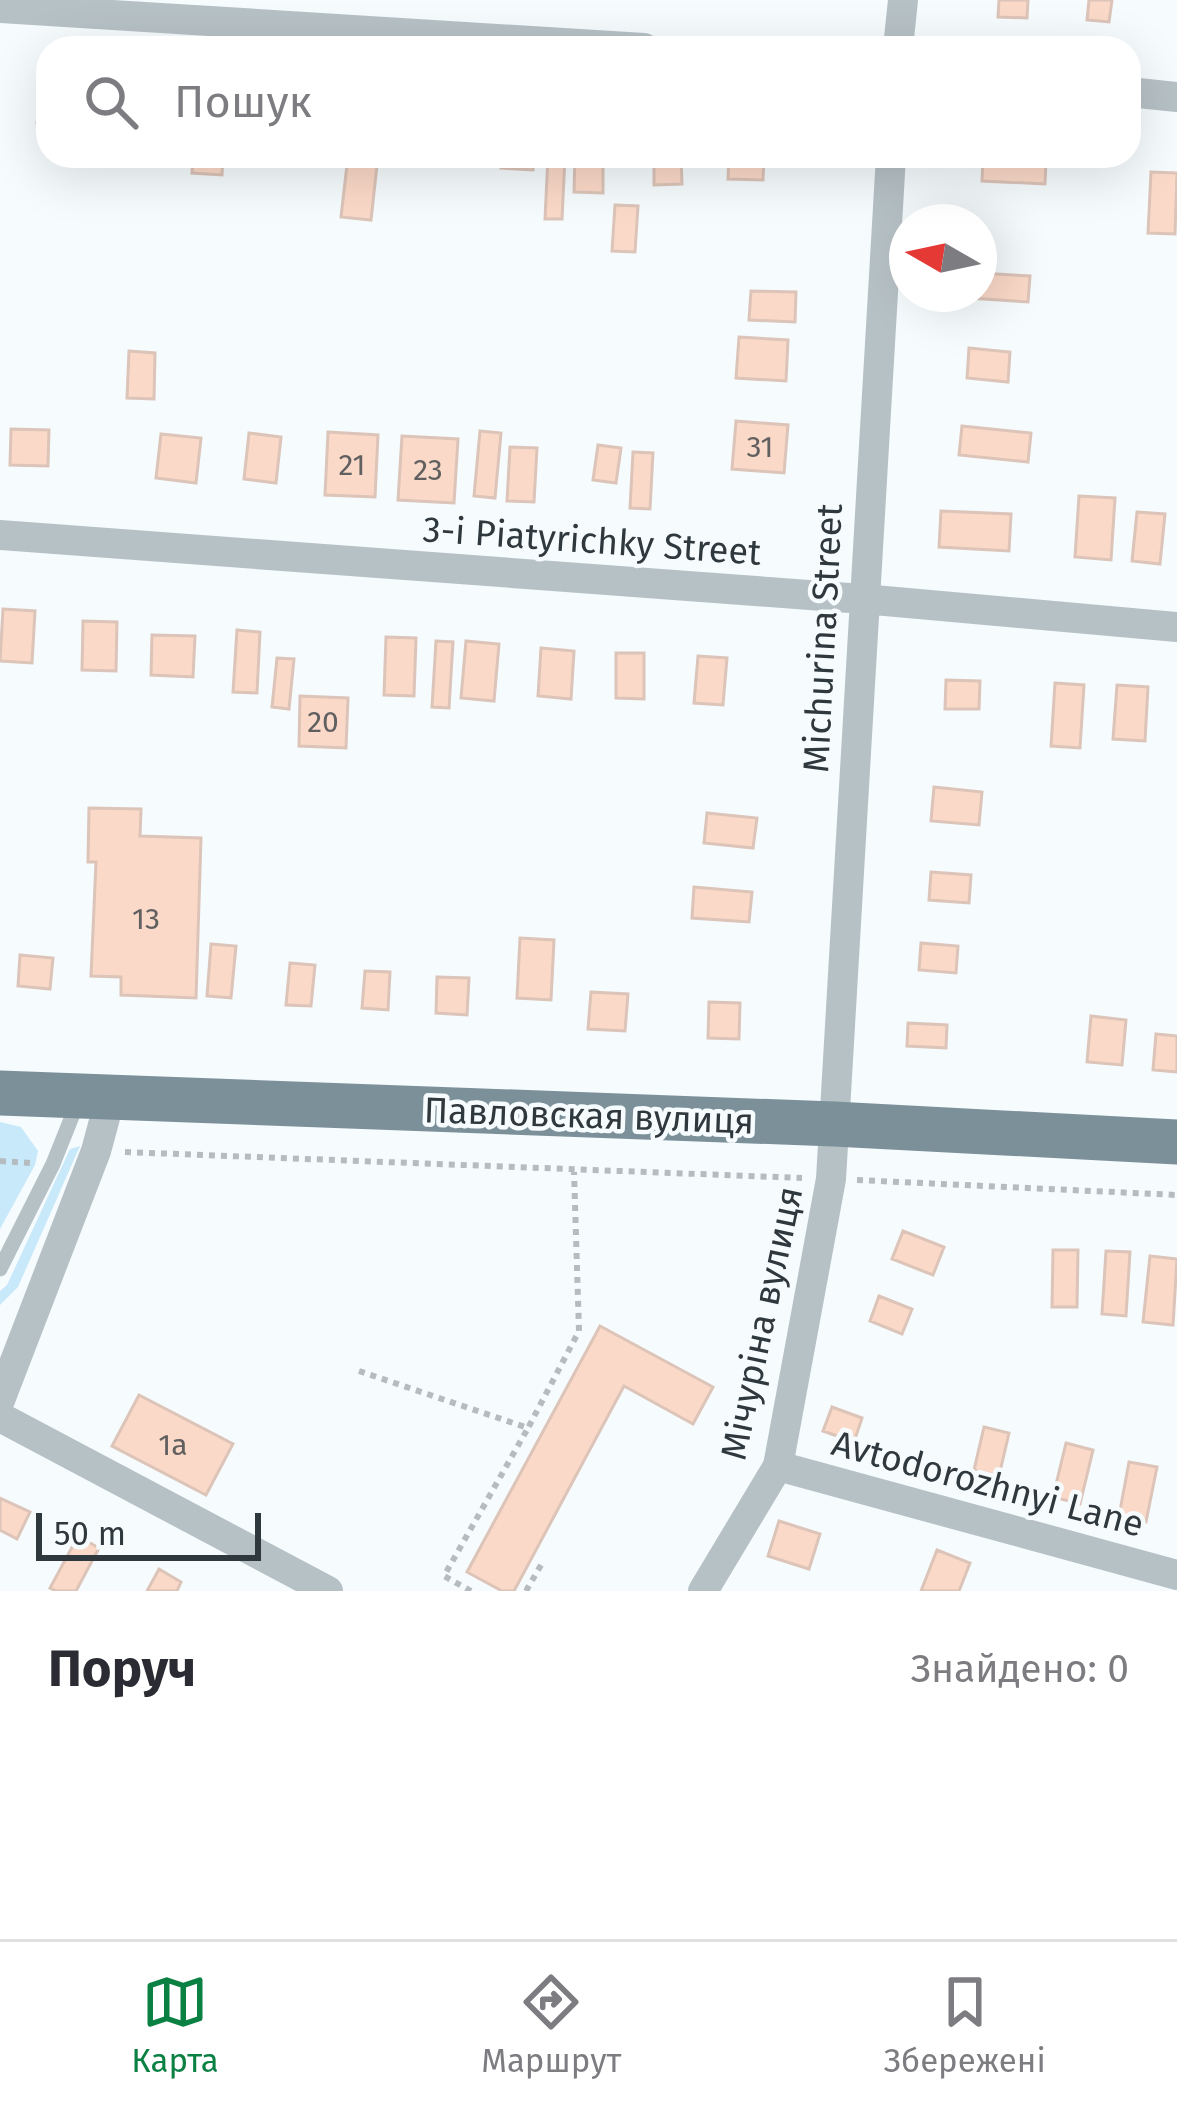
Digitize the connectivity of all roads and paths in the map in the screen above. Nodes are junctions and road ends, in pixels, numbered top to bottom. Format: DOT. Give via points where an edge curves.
graph roads {
  1 [pos="903,0"];
  2 [pos="0,8"];
  3 [pos="451,36"];
  4 [pos="899,36"];
  5 [pos="1141,93"];
  6 [pos="1177,97"];
  7 [pos="890,168"];
  8 [pos="0,535"];
  9 [pos="863,599"];
  10 [pos="1177,627"];
  11 [pos="0,1093"];
  12 [pos="95,1098"];
  13 [pos="834,1124"];
  14 [pos="1177,1142"];
  15 [pos="96,1151"];
  16 [pos="0,1161"];
  17 [pos="53,1164"];
  18 [pos="574,1172"];
  19 [pos="831,1179"];
  20 [pos="1177,1195"];
  21 [pos="0,1269"];
  22 [pos="359,1371"];
  23 [pos="0,1400"];
  24 [pos="0,1418"];
  25 [pos="528,1428"];
  26 [pos="778,1466"];
  27 [pos="541,1565"];
  28 [pos="1177,1575"];
  29 [pos="328,1591"];
  30 [pos="471,1591"];
  31 [pos="526,1591"];
  32 [pos="703,1591"];
  1 -- 4 [label="street"];
  2 -- 3 [label="street"];
  5 -- 6 [label="street"];
  7 -- 9 [label="street, Michurina Street"];
  8 -- 9 [label="street, 3-i Piatyrichky Street"];
  9 -- 10 [label="street, 3-i Piatyrichky Street"];
  9 -- 13 [label="street, Michurina Street"];
  11 -- 12 [label="main road, Павловская вулиця"];
  12 -- 13 [label="main road, Павловская вулиця"];
  12 -- 15 [label="street"];
  12 -- 17 [label="lane"];
  13 -- 14 [label="main road, Павловская вулиця"];
  13 -- 19 [label="street, Мічуріна вулиця"];
  15 -- 18 [label="path"];
  15 -- 23 [label="street"];
  16 -- 17 [label="path"];
  17 -- 21 [label="lane"];
  18 -- 19 [label="path"];
  18 -- 25 [label="path" via="579,1331"];
  19 -- 20 [label="path"];
  19 -- 26 [label="street, Мічуріна вулиця"];
  22 -- 25 [label="path"];
  24 -- 29 [label="street"];
  25 -- 30 [label="path" via="444,1576"];
  26 -- 28 [label="street, Avtodorozhnyi Lane"];
  26 -- 32 [label="street, Мічуріна вулиця"];
  27 -- 31 [label="path"];
}
